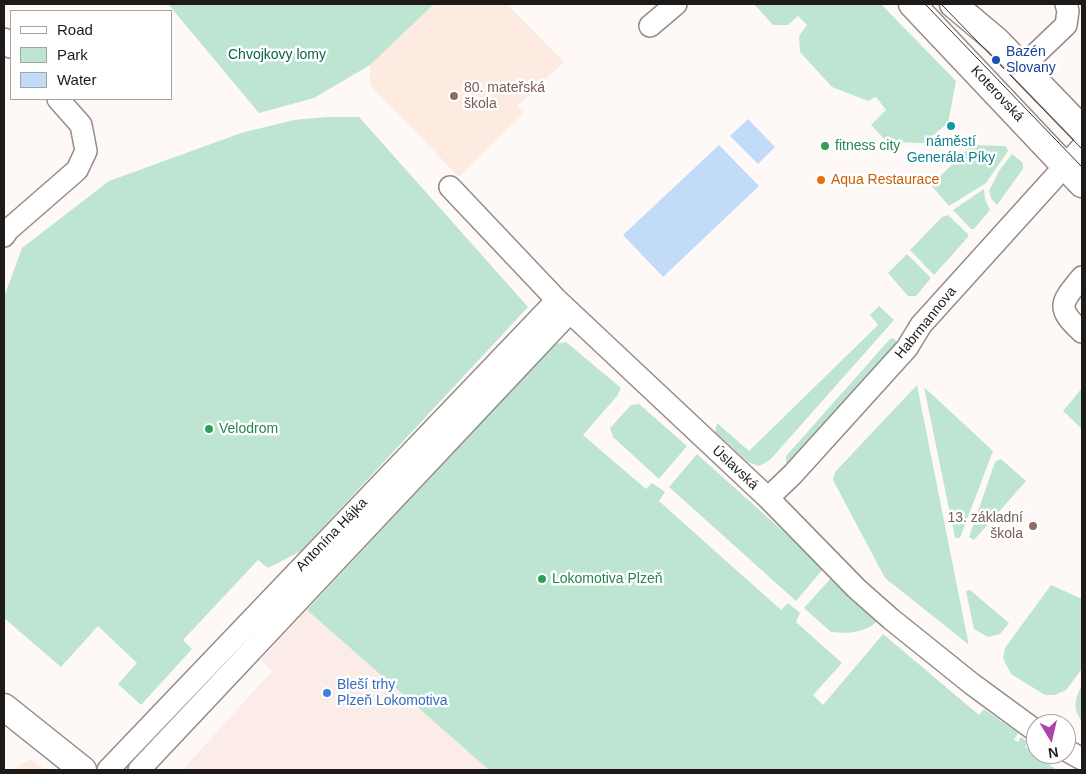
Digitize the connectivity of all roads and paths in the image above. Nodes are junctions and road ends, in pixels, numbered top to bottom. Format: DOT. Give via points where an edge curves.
graph roads {
  1 [pos="676,4"];
  2 [pos="912,4"];
  3 [pos="953,4"];
  4 [pos="1066,4"];
  5 [pos="650,26"];
  6 [pos="1022,66"];
  7 [pos="59,100"];
  8 [pos="1082,129"];
  9 [pos="1082,147"];
  10 [pos="1073,175"];
  11 [pos="450,187"];
  12 [pos="4,236"];
  13 [pos="1082,277"];
  14 [pos="564,306"];
  15 [pos="1082,332"];
  16 [pos="768,498"];
  17 [pos="4,707"];
  18 [pos="1026,724"];
  19 [pos="83,770"];
  20 [pos="108,770"];
  21 [pos="139,770"];
  1 -- 5 [label="street"];
  2 -- 10 [label="street, Koterovská"];
  3 -- 6 [label="street"];
  4 -- 6 [label="street" via="1066,25"];
  6 -- 8 [label="street"];
  7 -- 12 [label="street" via="81,125 86,151 77,170"];
  9 -- 10 [label="street, Habrmannova"];
  10 -- 16 [label="street, Habrmannova" via="921,325 907,348"];
  11 -- 14 [label="street, Úslavská"];
  13 -- 15 [label="street" via="1064,304 1067,318"];
  14 -- 16 [label="street, Úslavská"];
  14 -- 20 [label="street, Antonína Hájka"];
  14 -- 21 [label="street, Antonína Hájka"];
  16 -- 18 [label="street, Úslavská" via="890,619"];
  17 -- 19 [label="street"];
}
